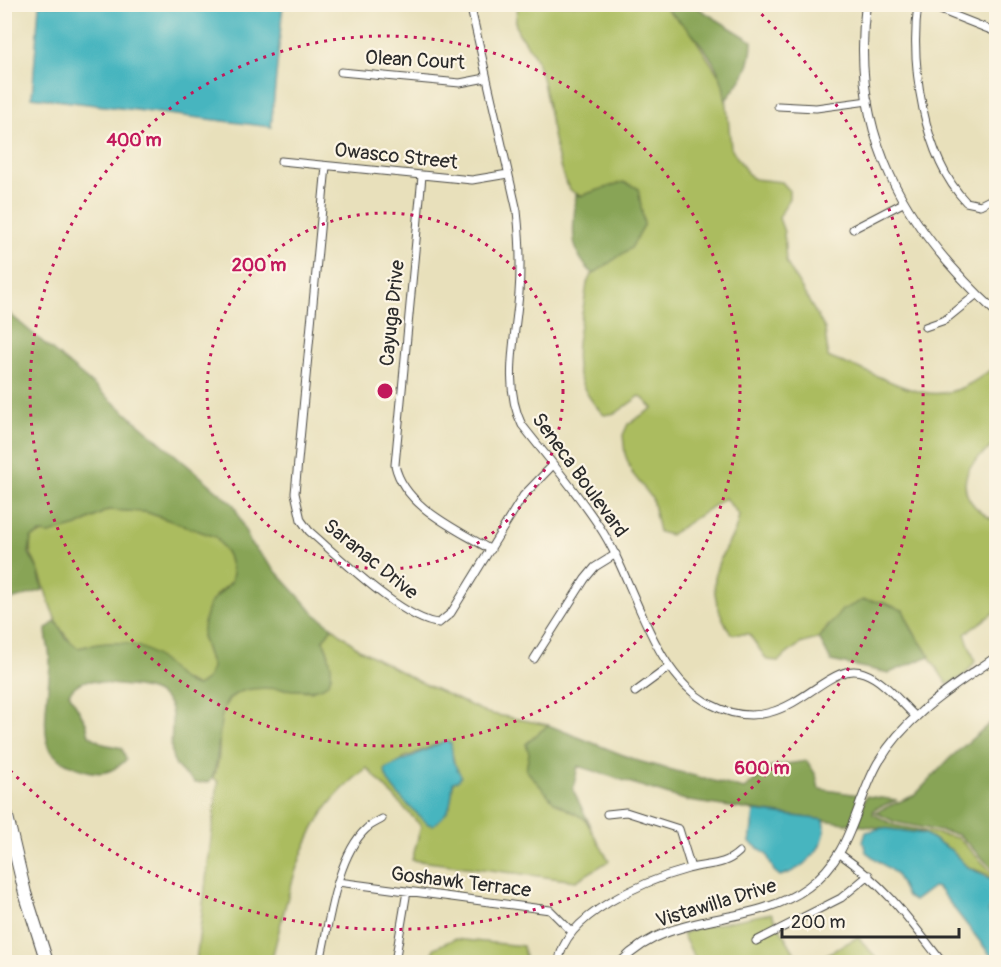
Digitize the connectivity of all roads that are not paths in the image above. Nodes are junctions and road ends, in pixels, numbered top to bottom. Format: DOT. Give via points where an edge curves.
graph roads {
  1 [pos="470,4"];
  2 [pos="866,4"];
  3 [pos="918,4"];
  4 [pos="925,4"];
  5 [pos="996,32"];
  6 [pos="341,72"];
  7 [pos="486,78"];
  8 [pos="868,101"];
  9 [pos="778,106"];
  10 [pos="281,161"];
  11 [pos="326,166"];
  12 [pos="508,174"];
  13 [pos="422,176"];
  14 [pos="996,197"];
  15 [pos="903,203"];
  16 [pos="853,229"];
  17 [pos="977,294"];
  18 [pos="996,312"];
  19 [pos="925,327"];
  20 [pos="553,465"];
  21 [pos="491,550"];
  22 [pos="616,554"];
  23 [pos="996,657"];
  24 [pos="534,659"];
  25 [pos="669,667"];
  26 [pos="635,692"];
  27 [pos="916,717"];
  28 [pos="4,804"];
  29 [pos="607,814"];
  30 [pos="382,819"];
  31 [pos="739,852"];
  32 [pos="840,854"];
  33 [pos="691,868"];
  34 [pos="869,875"];
  35 [pos="23,880"];
  36 [pos="338,882"];
  37 [pos="407,891"];
  38 [pos="572,932"];
  39 [pos="756,941"];
  40 [pos="46,963"];
  41 [pos="51,963"];
  42 [pos="320,963"];
  43 [pos="395,963"];
  44 [pos="559,963"];
  45 [pos="621,963"];
  46 [pos="942,963"];
  1 -- 7 [label="street, Seneca Boulevard"];
  2 -- 8 [label="street" via="863,57"];
  3 -- 14 [label="street" via="916,74 933,142 966,202 980,205"];
  4 -- 5 [label="street"];
  6 -- 7 [label="street, Olean Court" via="452,83"];
  7 -- 12 [label="street, Seneca Boulevard"];
  8 -- 9 [label="street" via="816,108"];
  8 -- 15 [label="street" via="881,154"];
  10 -- 11 [label="street, Owasco Street"];
  11 -- 13 [label="street, Owasco Street"];
  11 -- 21 [label="street, Saranac Drive" via="295,493 301,520 375,588 432,623 451,614"];
  12 -- 13 [label="street, Owasco Street" via="472,180"];
  12 -- 20 [label="street, Seneca Boulevard" via="517,211 521,264 512,398 522,425"];
  13 -- 21 [label="street, Cayuga Drive" via="395,465 401,483 417,501"];
  15 -- 16 [label="street"];
  15 -- 17 [label="street" via="932,247"];
  17 -- 18 [label="street"];
  17 -- 19 [label="street" via="945,320"];
  20 -- 21 [label="street, Saranac Drive" via="523,496"];
  20 -- 22 [label="street, Seneca Boulevard"];
  22 -- 24 [label="street" via="595,567 585,579"];
  22 -- 25 [label="street, Seneca Boulevard"];
  23 -- 27 [label="street, Vistawilla Drive"];
  25 -- 26 [label="street"];
  25 -- 27 [label="street, Seneca Boulevard" via="695,696 728,713 744,716 778,711 838,675 863,672"];
  27 -- 32 [label="street, Vistawilla Drive" via="879,761"];
  28 -- 35 [label="highway"];
  29 -- 33 [label="street" via="626,812 678,829"];
  30 -- 36 [label="street" via="365,829"];
  31 -- 33 [label="street" via="729,862"];
  32 -- 34 [label="street"];
  32 -- 45 [label="street, Vistawilla Drive" via="823,874 788,900 769,909 683,926 642,945"];
  33 -- 38 [label="street" via="629,890"];
  34 -- 39 [label="street" via="841,898"];
  34 -- 46 [label="street" via="890,895"];
  35 -- 40 [label="highway"];
  35 -- 41 [label="highway"];
  36 -- 37 [label="street, Goshawk Terrace"];
  36 -- 42 [label="street"];
  37 -- 38 [label="street, Goshawk Terrace" via="550,910"];
  37 -- 43 [label="street"];
  38 -- 44 [label="street" via="560,950"];
}
